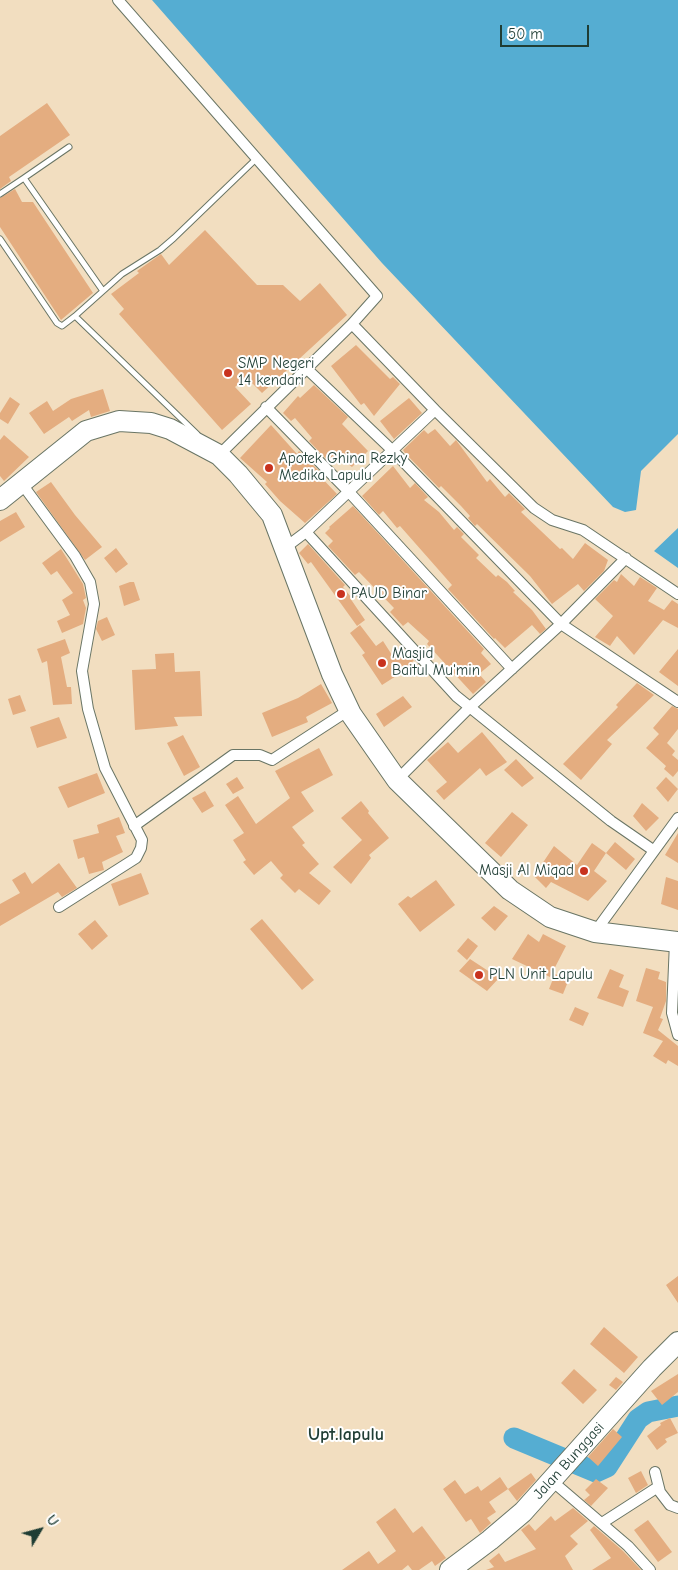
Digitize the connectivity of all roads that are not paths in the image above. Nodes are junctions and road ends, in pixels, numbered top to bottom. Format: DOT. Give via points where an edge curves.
graph roads {
  1 [pos="118,0"];
  2 [pos="69,147"];
  3 [pos="258,158"];
  4 [pos="24,178"];
  5 [pos="0,194"];
  6 [pos="0,239"];
  7 [pos="103,291"];
  8 [pos="75,316"];
  9 [pos="352,324"];
  10 [pos="306,368"];
  11 [pos="266,407"];
  12 [pos="435,410"];
  13 [pos="393,451"];
  14 [pos="219,455"];
  15 [pos="22,484"];
  16 [pos="348,491"];
  17 [pos="0,500"];
  18 [pos="306,532"];
  19 [pos="286,547"];
  20 [pos="626,558"];
  21 [pos="678,594"];
  22 [pos="561,624"];
  23 [pos="512,669"];
  24 [pos="678,702"];
  25 [pos="469,708"];
  26 [pos="349,710"];
  27 [pos="397,780"];
  28 [pos="678,818"];
  29 [pos="134,826"];
  30 [pos="653,850"];
  31 [pos="59,907"];
  32 [pos="595,932"];
  33 [pos="676,942"];
  34 [pos="678,1035"];
  35 [pos="678,1342"];
  36 [pos="564,1467"];
  37 [pos="655,1472"];
  38 [pos="658,1487"];
  39 [pos="678,1508"];
  40 [pos="602,1523"];
  41 [pos="450,1570"];
  42 [pos="650,1570"];
  1 -- 3 [label="street"];
  2 -- 4 [label="lane"];
  3 -- 7 [label="lane" via="160,250 129,268"];
  3 -- 9 [label="street" via="378,296"];
  4 -- 5 [label="lane"];
  4 -- 7 [label="lane"];
  6 -- 8 [label="lane" via="57,323 62,326"];
  7 -- 8 [label="lane"];
  8 -- 14 [label="lane"];
  9 -- 10 [label="street"];
  9 -- 12 [label="street"];
  10 -- 11 [label="street"];
  10 -- 13 [label="street"];
  11 -- 14 [label="street"];
  11 -- 16 [label="street"];
  12 -- 13 [label="street"];
  12 -- 20 [label="street" via="534,508 552,520 583,530"];
  13 -- 16 [label="street"];
  13 -- 22 [label="street"];
  14 -- 15 [label="highway" via="170,429 119,421 86,431"];
  14 -- 19 [label="highway" via="272,516"];
  15 -- 17 [label="highway"];
  15 -- 29 [label="street" via="90,582 94,604 82,671 88,709 105,768"];
  16 -- 18 [label="street"];
  16 -- 23 [label="street"];
  18 -- 19 [label="street"];
  18 -- 25 [label="street"];
  19 -- 26 [label="highway" via="317,638"];
  20 -- 21 [label="street"];
  20 -- 22 [label="street"];
  22 -- 23 [label="street"];
  22 -- 24 [label="street"];
  23 -- 25 [label="street"];
  25 -- 27 [label="street"];
  25 -- 30 [label="street" via="611,821"];
  26 -- 27 [label="highway"];
  26 -- 29 [label="street" via="272,760 260,755 233,755"];
  27 -- 32 [label="highway" via="523,901 550,917"];
  28 -- 30 [label="street"];
  29 -- 31 [label="street" via="142,840 136,858"];
  30 -- 32 [label="street"];
  32 -- 33 [label="highway"];
  33 -- 34 [label="street" via="672,1013"];
  35 -- 36 [label="highway, Jalan Bunggasi"];
  36 -- 40 [label="street"];
  36 -- 41 [label="highway, Jalan Bunggasi" via="510,1523"];
  37 -- 38 [label="street"];
  38 -- 39 [label="street" via="670,1504"];
  38 -- 40 [label="street"];
  40 -- 42 [label="street"];
}
